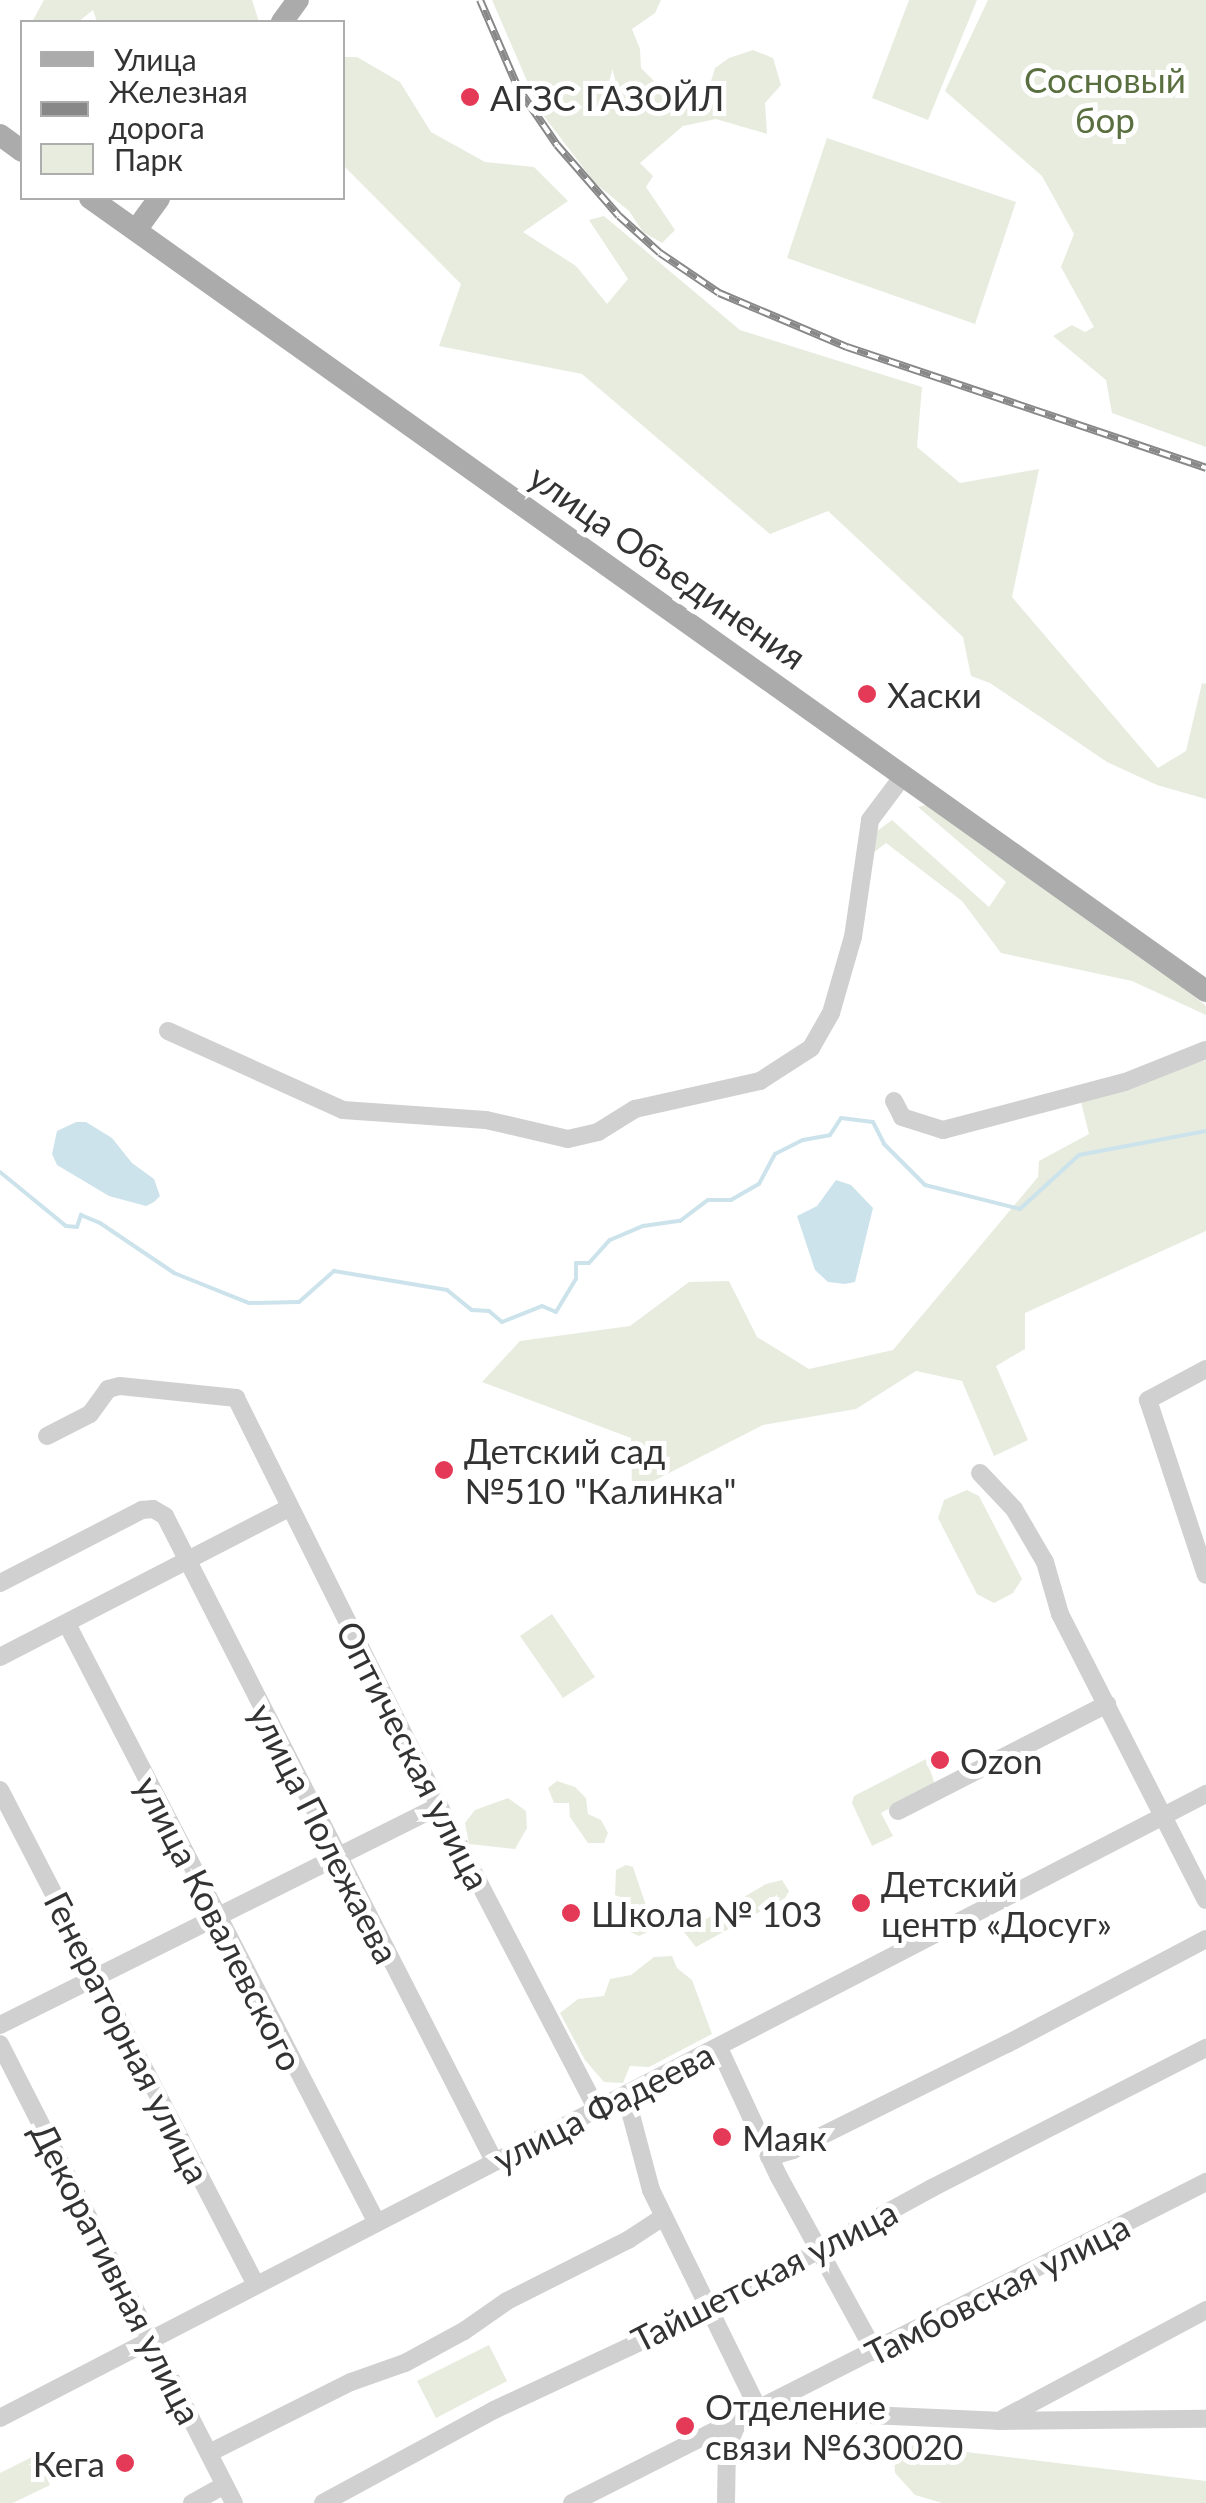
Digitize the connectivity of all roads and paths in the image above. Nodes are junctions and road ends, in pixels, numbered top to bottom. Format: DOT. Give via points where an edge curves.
graph roads {
  1 [pos="93,200"];
  2 [pos="158,200"];
  3 [pos="136,230"];
  4 [pos="903,776"];
  5 [pos="1206,991"];
  6 [pos="168,1031"];
  7 [pos="1206,1050"];
  8 [pos="894,1101"];
  9 [pos="1206,1369"];
  10 [pos="47,1436"];
  11 [pos="980,1473"];
  12 [pos="289,1508"];
  13 [pos="186,1559"];
  14 [pos="1206,1575"];
  15 [pos="0,1583"];
  16 [pos="66,1624"];
  17 [pos="0,1658"];
  18 [pos="1106,1704"];
  19 [pos="0,1790"];
  20 [pos="1206,1794"];
  21 [pos="439,1806"];
  22 [pos="898,1811"];
  23 [pos="1165,1815"];
  24 [pos="338,1858"];
  25 [pos="1206,1900"];
  26 [pos="215,1917"];
  27 [pos="1206,1939"];
  28 [pos="95,1975"];
  29 [pos="0,2025"];
  30 [pos="0,2044"];
  31 [pos="718,2048"];
  32 [pos="1206,2048"];
  33 [pos="626,2096"];
  34 [pos="598,2109"];
  35 [pos="769,2157"];
  36 [pos="494,2161"];
  37 [pos="1206,2182"];
  38 [pos="662,2217"];
  39 [pos="376,2221"];
  40 [pos="820,2248"];
  41 [pos="256,2285"];
  42 [pos="711,2309"];
  43 [pos="1206,2310"];
  44 [pos="150,2340"];
  45 [pos="875,2352"];
  46 [pos="759,2410"];
  47 [pos="0,2418"];
  48 [pos="1206,2419"];
  49 [pos="739,2420"];
  50 [pos="998,2421"];
  51 [pos="209,2453"];
  52 [pos="224,2486"];
  53 [pos="192,2503"];
  54 [pos="234,2503"];
  55 [pos="323,2503"];
  56 [pos="572,2503"];
  57 [pos="726,2503"];
  1 -- 3 [label="main road, улица Объединения"];
  2 -- 3 [label="main road"];
  3 -- 4 [label="main road, улица Объединения"];
  4 -- 5 [label="main road, улица Объединения"];
  4 -- 6 [label="street" via="870,820 853,937 831,1013 811,1048 760,1082 636,1109 598,1132 568,1139 486,1120 343,1110"];
  7 -- 8 [label="street" via="1125,1082 943,1130 902,1117"];
  9 -- 14 [label="street" via="1148,1400"];
  10 -- 12 [label="street, Оптическая улица" via="90,1414 108,1389 120,1386 236,1398"];
  11 -- 18 [label="street" via="1014,1509 1045,1562 1060,1614"];
  12 -- 13 [label="street"];
  12 -- 21 [label="street, Оптическая улица"];
  13 -- 15 [label="street, улица Полежаева" via="165,1516 153,1509 124,1517"];
  13 -- 16 [label="street"];
  13 -- 24 [label="street, улица Полежаева"];
  16 -- 17 [label="street"];
  16 -- 26 [label="street, улица Ковалевского"];
  18 -- 22 [label="street"];
  18 -- 23 [label="street"];
  19 -- 28 [label="street, Генераторная улица"];
  20 -- 23 [label="street, улица Фадеева"];
  21 -- 24 [label="street"];
  21 -- 34 [label="street, Оптическая улица"];
  23 -- 25 [label="street"];
  23 -- 31 [label="street, улица Фадеева"];
  24 -- 26 [label="street"];
  24 -- 36 [label="street, улица Полежаева"];
  26 -- 28 [label="street"];
  26 -- 39 [label="street, улица Ковалевского"];
  27 -- 35 [label="street" via="1007,2044"];
  28 -- 29 [label="street"];
  28 -- 41 [label="street, Генераторная улица"];
  30 -- 44 [label="street, Декоративная улица"];
  31 -- 33 [label="street, улица Фадеева"];
  31 -- 35 [label="street"];
  32 -- 40 [label="street, Тайшетская улица"];
  33 -- 34 [label="street, улица Фадеева"];
  33 -- 38 [label="street"];
  34 -- 36 [label="street, улица Фадеева"];
  35 -- 40 [label="street"];
  36 -- 39 [label="street, улица Фадеева"];
  37 -- 45 [label="street, Тамбовская улица"];
  38 -- 42 [label="street"];
  38 -- 51 [label="street" via="405,2363 351,2382"];
  39 -- 41 [label="street, улица Фадеева"];
  40 -- 42 [label="street, Тайшетская улица"];
  40 -- 45 [label="street"];
  41 -- 44 [label="street, улица Фадеева"];
  42 -- 46 [label="street"];
  42 -- 55 [label="street, Тайшетская улица" via="494,2410"];
  43 -- 50 [label="street"];
  44 -- 47 [label="street, улица Фадеева"];
  44 -- 51 [label="street, Декоративная улица"];
  45 -- 46 [label="street, Тамбовская улица"];
  46 -- 49 [label="street, Тамбовская улица"];
  46 -- 50 [label="street"];
  48 -- 50 [label="street"];
  49 -- 56 [label="street, Тамбовская улица"];
  49 -- 57 [label="street" via="728,2448"];
  51 -- 52 [label="street, Декоративная улица"];
  52 -- 53 [label="street"];
  52 -- 54 [label="street, Декоративная улица"];
}
